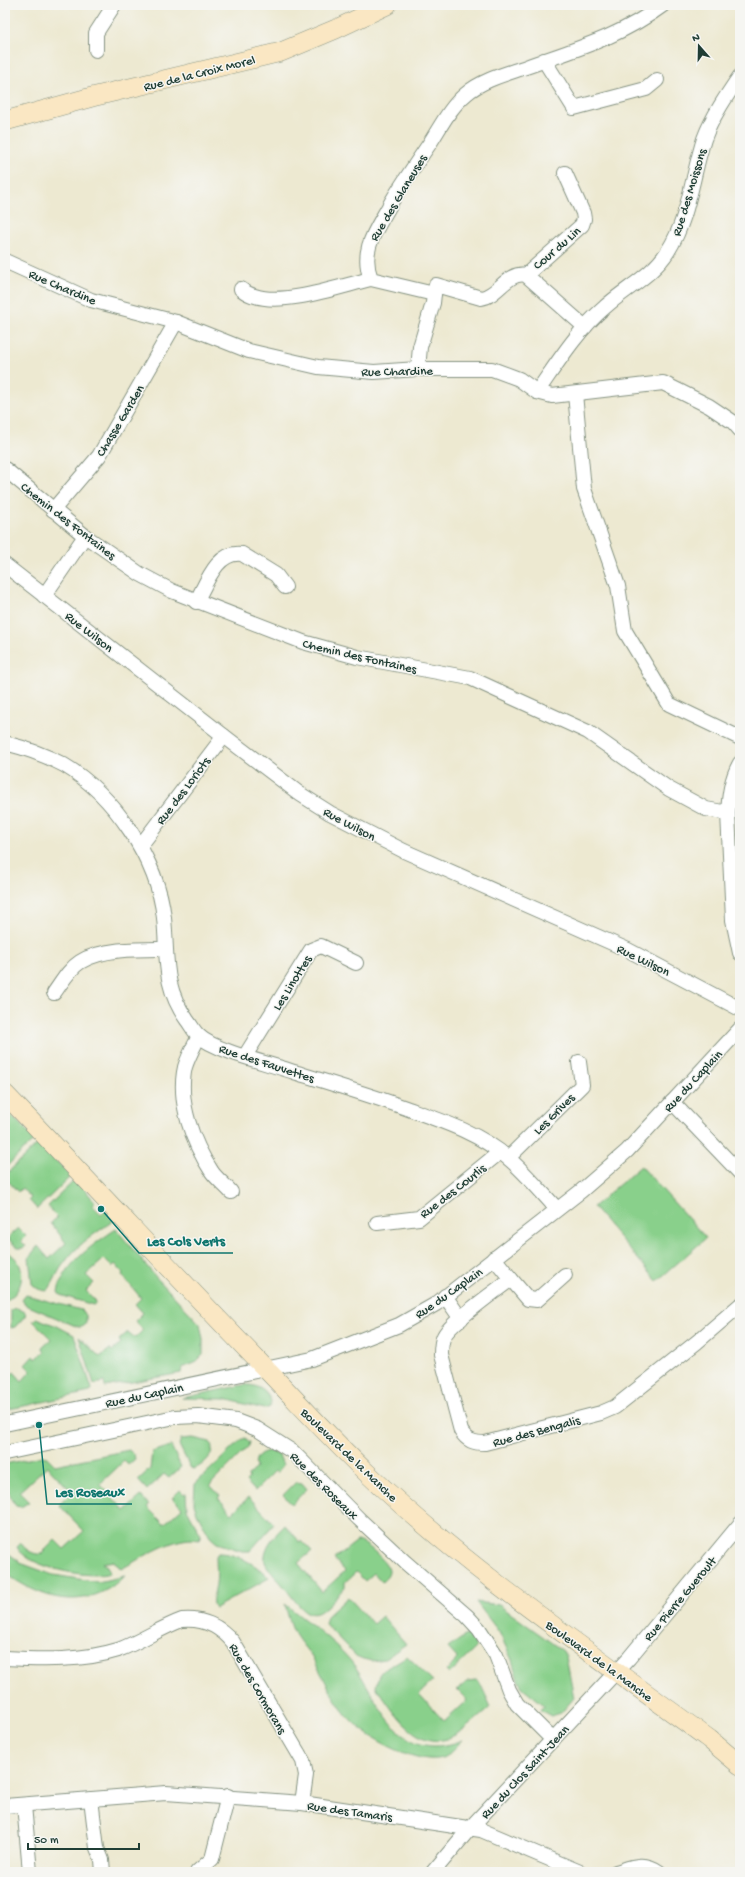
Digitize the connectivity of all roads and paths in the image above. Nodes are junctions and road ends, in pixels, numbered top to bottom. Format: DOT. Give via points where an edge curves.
graph roads {
  1 [pos="114,5"];
  2 [pos="387,5"];
  3 [pos="663,5"];
  4 [pos="96,50"];
  5 [pos="544,60"];
  6 [pos="740,76"];
  7 [pos="657,80"];
  8 [pos="5,121"];
  9 [pos="565,173"];
  10 [pos="5,261"];
  11 [pos="526,275"];
  12 [pos="371,279"];
  13 [pos="241,289"];
  14 [pos="434,294"];
  15 [pos="176,322"];
  16 [pos="585,327"];
  17 [pos="418,369"];
  18 [pos="537,392"];
  19 [pos="575,394"];
  20 [pos="740,430"];
  21 [pos="5,469"];
  22 [pos="53,510"];
  23 [pos="85,536"];
  24 [pos="5,565"];
  25 [pos="285,587"];
  26 [pos="44,596"];
  27 [pos="196,602"];
  28 [pos="224,736"];
  29 [pos="740,738"];
  30 [pos="5,743"];
  31 [pos="740,763"];
  32 [pos="728,813"];
  33 [pos="141,845"];
  34 [pos="165,949"];
  35 [pos="740,953"];
  36 [pos="356,963"];
  37 [pos="54,993"];
  38 [pos="740,1009"];
  39 [pos="740,1029"];
  40 [pos="199,1036"];
  41 [pos="245,1056"];
  42 [pos="579,1062"];
  43 [pos="5,1094"];
  44 [pos="672,1102"];
  45 [pos="504,1155"];
  46 [pos="740,1174"];
  47 [pos="231,1192"];
  48 [pos="557,1209"];
  49 [pos="377,1223"];
  50 [pos="494,1258"];
  51 [pos="565,1275"];
  52 [pos="511,1279"];
  53 [pos="445,1296"];
  54 [pos="740,1305"];
  55 [pos="460,1319"];
  56 [pos="265,1368"];
  57 [pos="5,1424"];
  58 [pos="5,1453"];
  59 [pos="740,1524"];
  60 [pos="5,1658"];
  61 [pos="616,1671"];
  62 [pos="553,1740"];
  63 [pos="740,1765"];
  64 [pos="228,1796"];
  65 [pos="91,1799"];
  66 [pos="302,1803"];
  67 [pos="24,1805"];
  68 [pos="5,1806"];
  69 [pos="471,1827"];
  70 [pos="30,1872"];
  71 [pos="103,1872"];
  72 [pos="196,1872"];
  73 [pos="433,1872"];
  74 [pos="580,1872"];
  75 [pos="616,1872"];
  76 [pos="659,1872"];
  1 -- 4 [label="street" via="96,33"];
  2 -- 8 [label="main road, Rue de la Croix Morel" via="281,52 92,97"];
  3 -- 5 [label="street, Rue des Glaneuses" via="622,31"];
  5 -- 7 [label="street" via="574,108 646,89"];
  5 -- 12 [label="street, Rue des Glaneuses" via="488,80 457,102 397,193 370,241 366,252"];
  6 -- 16 [label="street, Rue des Moissons" via="704,138 684,215 668,250 653,269 605,306"];
  9 -- 11 [label="street, Cour du Lin" via="583,213 582,225"];
  10 -- 15 [label="street, Rue Chardine" via="91,300"];
  11 -- 14 [label="street" via="514,276 487,297 481,298 436,285"];
  11 -- 16 [label="street"];
  12 -- 13 [label="street" via="285,299 255,296"];
  12 -- 14 [label="street"];
  14 -- 17 [label="street" via="420,347"];
  15 -- 17 [label="street, Rue Chardine" via="249,351 302,364 374,372"];
  15 -- 22 [label="street, Chasse Garden" via="98,456"];
  16 -- 18 [label="street, Rue des Moissons" via="567,348"];
  17 -- 18 [label="street, Rue Chardine" via="492,369 519,379"];
  18 -- 19 [label="street, Rue Chardine" via="552,396"];
  19 -- 20 [label="street, Rue Chardine" via="663,384 709,406 733,422"];
  19 -- 29 [label="street" via="584,489 618,586 625,631 669,704"];
  21 -- 22 [label="street, Chemin des Fontaines"];
  22 -- 23 [label="street, Chemin des Fontaines"];
  23 -- 26 [label="street"];
  23 -- 27 [label="street, Chemin des Fontaines" via="140,574"];
  24 -- 26 [label="street, Rue Wilson"];
  25 -- 27 [label="street" via="276,575 242,554 236,553 220,560"];
  26 -- 28 [label="street, Rue Wilson"];
  27 -- 32 [label="street, Chemin des Fontaines" via="310,644 357,657 470,678 588,732 669,789 706,809"];
  28 -- 33 [label="street, Rue des Loriots"];
  28 -- 38 [label="street, Rue Wilson" via="300,794 330,813 404,851 628,950"];
  30 -- 33 [label="street, Rue des Fauvettes" via="41,754 77,775 116,812"];
  31 -- 32 [label="street" via="729,797"];
  32 -- 35 [label="street" via="733,920"];
  33 -- 34 [label="street, Rue des Fauvettes" via="157,885 164,918"];
  34 -- 37 [label="street" via="133,949 93,956 73,967"];
  34 -- 40 [label="street, Rue des Fauvettes" via="169,981 175,1000"];
  36 -- 41 [label="street, Les Linottes" via="321,946 311,950"];
  39 -- 44 [label="street, Rue du Caplain"];
  40 -- 41 [label="street, Rue des Fauvettes" via="225,1050"];
  40 -- 47 [label="street" via="185,1067 184,1088 190,1128 213,1173"];
  41 -- 45 [label="street, Rue des Fauvettes" via="454,1125"];
  42 -- 45 [label="street, Les Grives" via="582,1085"];
  43 -- 56 [label="main road, Boulevard de la Manche"];
  44 -- 46 [label="street"];
  44 -- 48 [label="street, Rue du Caplain" via="627,1151"];
  45 -- 48 [label="street, Rue des Fauvettes"];
  45 -- 49 [label="street, Rue des Courlis" via="419,1218"];
  48 -- 50 [label="street, Rue du Caplain"];
  50 -- 52 [label="street"];
  50 -- 53 [label="street, Rue du Caplain"];
  51 -- 52 [label="street" via="537,1300 528,1299"];
  52 -- 55 [label="street, Rue des Bengalis"];
  53 -- 55 [label="street"];
  53 -- 56 [label="street, Rue du Caplain" via="399,1325 312,1359"];
  54 -- 55 [label="street, Rue des Bengalis" via="615,1407 601,1413 485,1443 469,1440 461,1431 441,1355 441,1343 445,1335"];
  56 -- 57 [label="street, Rue du Caplain"];
  56 -- 61 [label="main road, Boulevard de la Manche" via="366,1472 444,1542 508,1594"];
  58 -- 62 [label="street, Rue des Roseaux" via="175,1417 218,1418 257,1429 293,1452 370,1530 467,1616 496,1655 517,1704"];
  59 -- 61 [label="street, Rue Pierre Gueroult"];
  60 -- 66 [label="street, Rue des Cormorans" via="72,1658 111,1651 182,1620 193,1619 218,1628 233,1642 302,1761 306,1775"];
  61 -- 62 [label="street, Rue du Clos Saint-Jean"];
  61 -- 63 [label="main road, Boulevard de la Manche"];
  62 -- 69 [label="street, Rue du Clos Saint-Jean"];
  64 -- 65 [label="street, Rue des Tamaris" via="166,1793"];
  64 -- 66 [label="street, Rue des Tamaris"];
  64 -- 72 [label="street" via="212,1859"];
  65 -- 67 [label="street, Rue des Tamaris"];
  65 -- 71 [label="street" via="97,1848"];
  66 -- 69 [label="street, Rue des Tamaris"];
  67 -- 68 [label="street, Rue des Tamaris"];
  67 -- 70 [label="street"];
  69 -- 73 [label="street, Rue du Clos Saint-Jean"];
  69 -- 74 [label="street, Rue des Tamaris"];
  75 -- 76 [label="street" via="641,1865 650,1866"];
}
